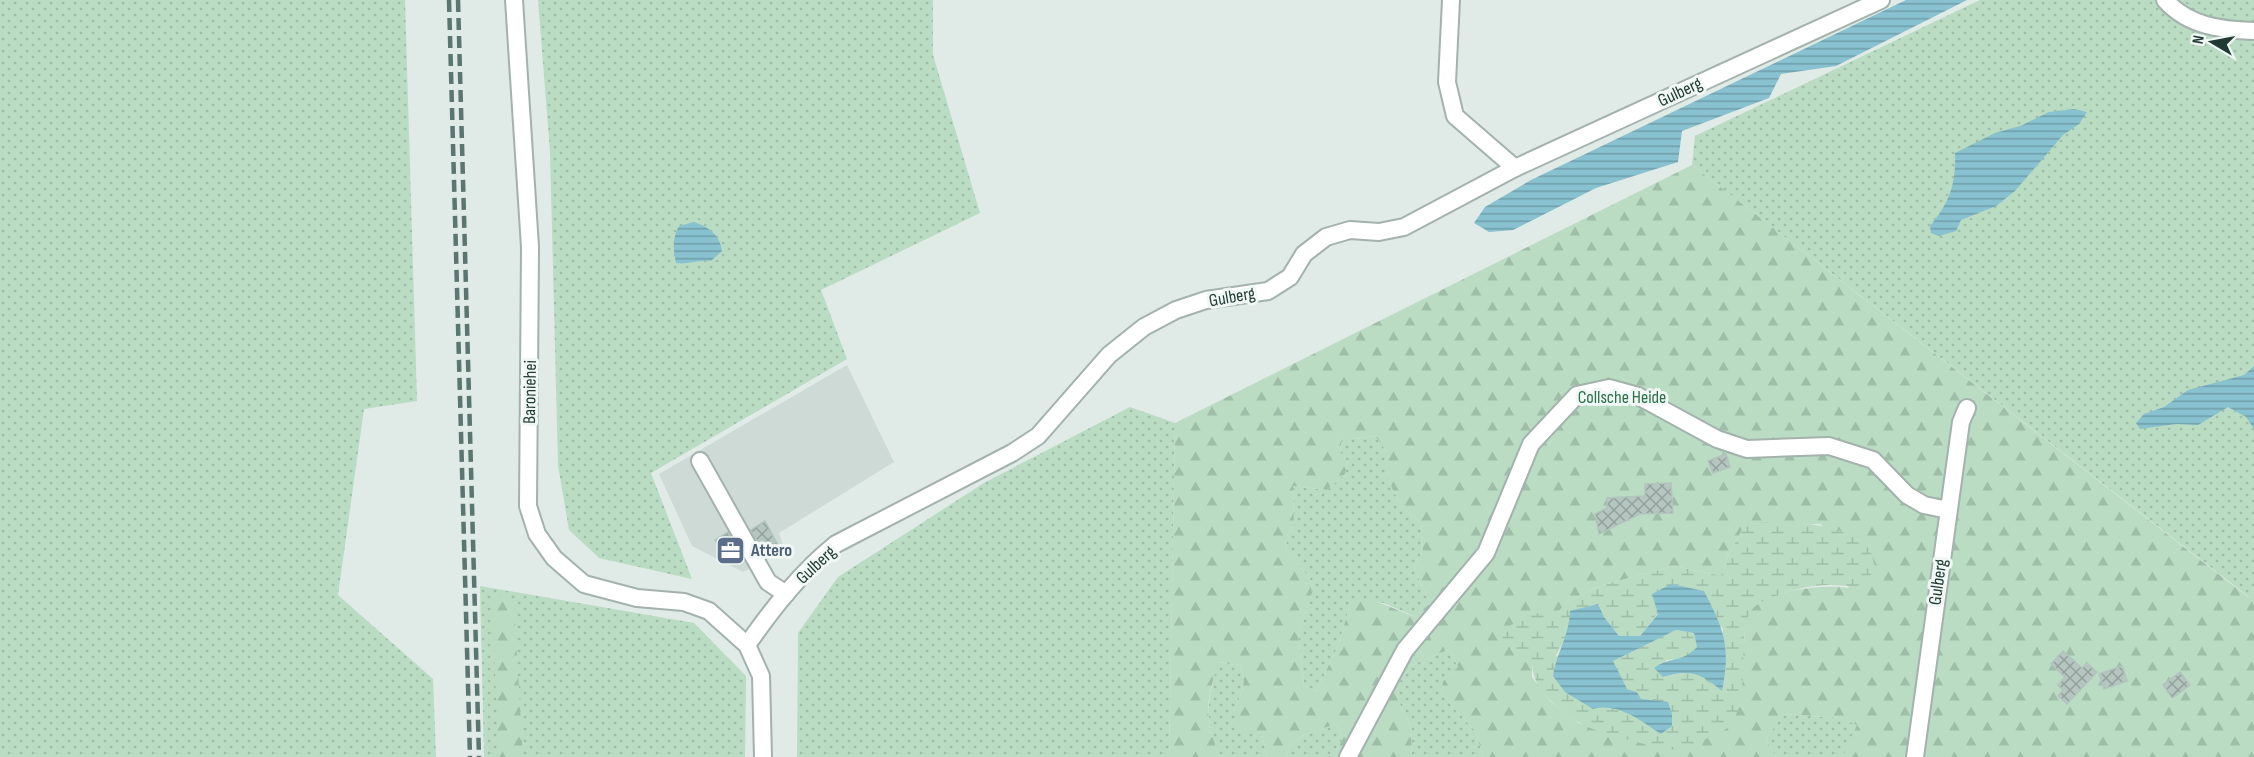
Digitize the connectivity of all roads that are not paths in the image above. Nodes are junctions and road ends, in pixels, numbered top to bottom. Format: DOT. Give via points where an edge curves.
graph roads {
  1 [pos="514,0"];
  2 [pos="1451,0"];
  3 [pos="1881,0"];
  4 [pos="2165,0"];
  5 [pos="2254,31"];
  6 [pos="1515,168"];
  7 [pos="1967,408"];
  8 [pos="700,461"];
  9 [pos="1948,510"];
  10 [pos="786,594"];
  11 [pos="747,645"];
  12 [pos="763,757"];
  13 [pos="1348,757"];
  14 [pos="1915,757"];
  1 -- 11 [label="street, Baroniehei" via="530,248 528,506 537,534 554,558 584,584 614,594 684,602 709,611"];
  2 -- 6 [label="street" via="1447,82 1455,116"];
  3 -- 6 [label="street, Gulberg"];
  4 -- 5 [label="street" via="2197,23 2222,30"];
  6 -- 10 [label="street, Gulberg" via="1404,227 1379,232 1350,230 1326,237 1304,254 1290,278 1268,291 1206,300 1144,327 1109,355 1038,436 836,544"];
  7 -- 9 [label="street, Gulberg" via="1961,422"];
  8 -- 10 [label="street" via="768,582"];
  9 -- 13 [label="street" via="1924,505 1907,495 1873,460 1829,446 1747,448 1718,439 1638,396 1609,388 1577,395 1531,444 1486,553 1405,650"];
  9 -- 14 [label="street, Gulberg"];
  10 -- 11 [label="street, Gulberg"];
  11 -- 12 [label="street" via="762,676"];
}
